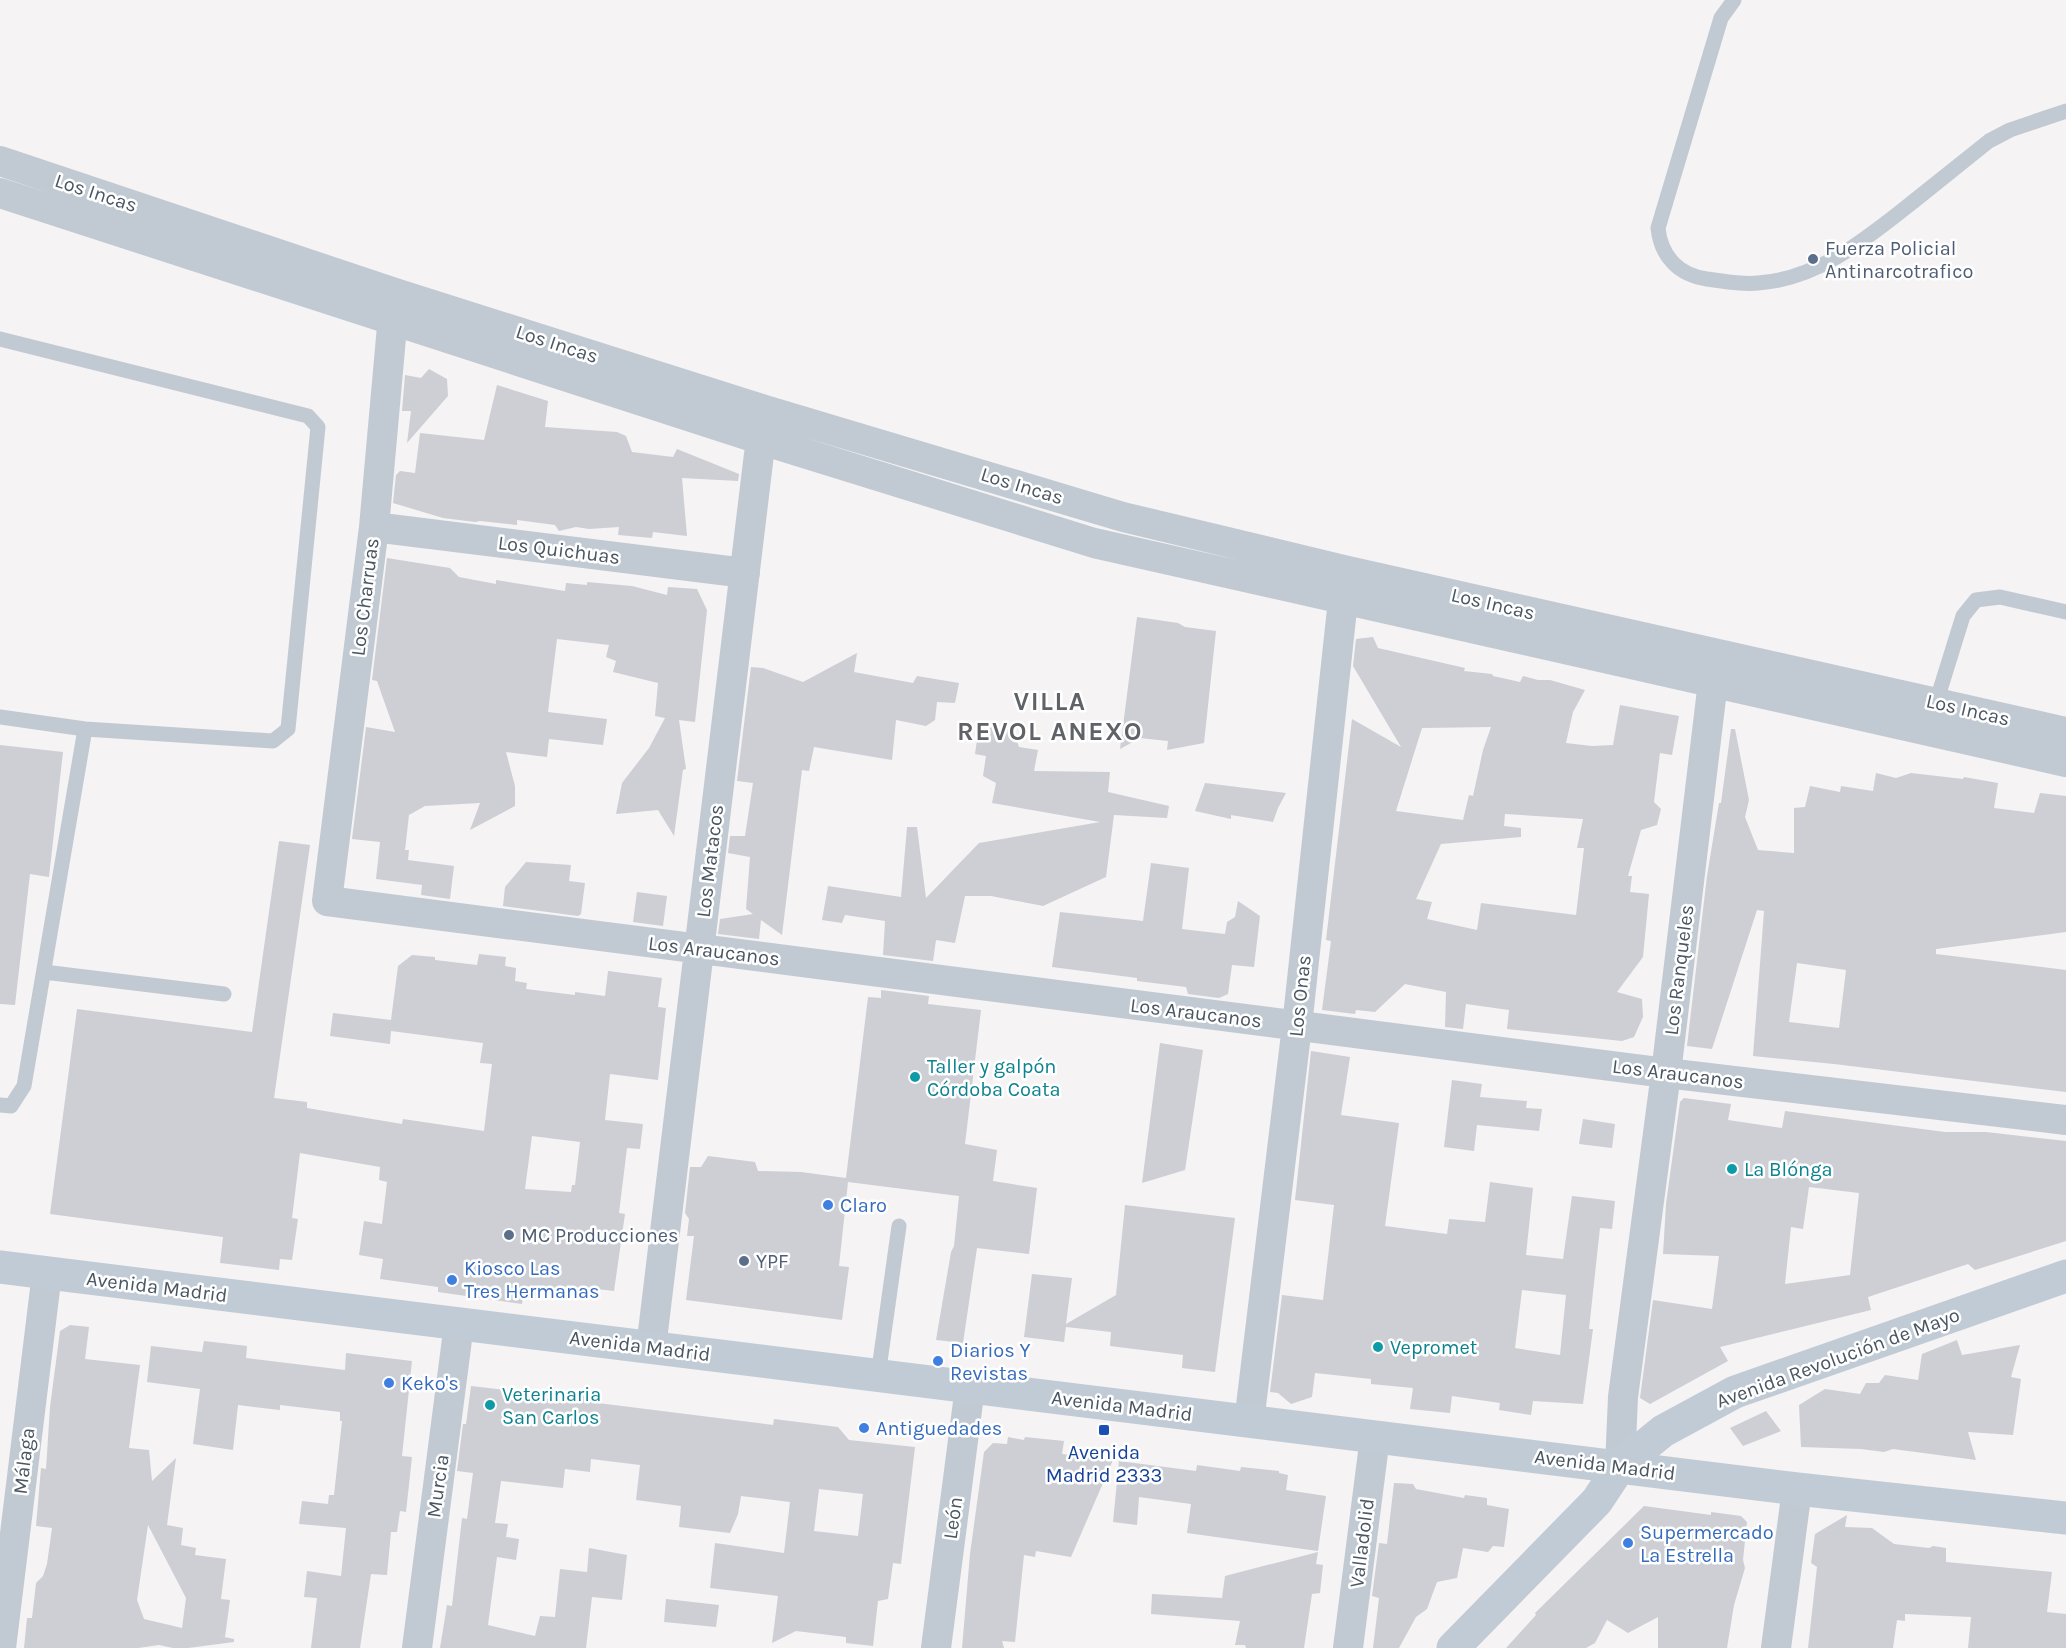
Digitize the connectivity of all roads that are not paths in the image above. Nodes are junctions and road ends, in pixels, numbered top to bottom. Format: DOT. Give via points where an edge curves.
graph roads {
  1 [pos="1734,0"];
  2 [pos="2066,111"];
  3 [pos="0,161"];
  4 [pos="0,193"];
  5 [pos="394,307"];
  6 [pos="0,339"];
  7 [pos="765,410"];
  8 [pos="759,439"];
  9 [pos="374,528"];
  10 [pos="1344,570"];
  11 [pos="745,573"];
  12 [pos="1343,600"];
  13 [pos="2066,612"];
  14 [pos="1716,653"];
  15 [pos="1714,684"];
  16 [pos="1936,702"];
  17 [pos="0,717"];
  18 [pos="85,729"];
  19 [pos="1928,732"];
  20 [pos="2066,732"];
  21 [pos="2066,762"];
  22 [pos="327,901"];
  23 [pos="699,949"];
  24 [pos="44,972"];
  25 [pos="224,994"];
  26 [pos="1297,1026"];
  27 [pos="1666,1073"];
  28 [pos="0,1105"];
  29 [pos="2066,1120"];
  30 [pos="899,1226"];
  31 [pos="0,1268"];
  32 [pos="47,1273"];
  33 [pos="2066,1276"];
  34 [pos="459,1324"];
  35 [pos="651,1348"];
  36 [pos="878,1376"];
  37 [pos="970,1387"];
  38 [pos="1249,1422"];
  39 [pos="1375,1437"];
  40 [pos="1620,1466"];
  41 [pos="1797,1489"];
  42 [pos="2066,1518"];
  43 [pos="1,1648"];
  44 [pos="417,1648"];
  45 [pos="936,1648"];
  46 [pos="1348,1648"];
  47 [pos="1453,1648"];
  48 [pos="1776,1648"];
  1 -- 2 [label="lane" via="1721,18 1658,228 1659,243 1667,258 1695,277 1758,284 1809,271 1879,229 1989,141"];
  3 -- 5 [label="street, Los Incas"];
  4 -- 5 [label="street, Los Incas"];
  5 -- 7 [label="street, Los Incas"];
  5 -- 8 [label="street, Los Incas"];
  5 -- 9 [label="street, Los Charruas"];
  6 -- 18 [label="lane" via="308,416 318,427 288,729 273,741"];
  7 -- 8 [label="street, Los Matacos"];
  7 -- 10 [label="street, Los Incas" via="1123,517"];
  8 -- 11 [label="street, Los Matacos"];
  8 -- 12 [label="street, Los Incas" via="1094,543"];
  9 -- 11 [label="street, Los Quichuas"];
  9 -- 22 [label="street, Los Charruas"];
  10 -- 12 [label="street, Los Onas"];
  10 -- 14 [label="street, Los Incas"];
  11 -- 23 [label="street, Los Matacos"];
  12 -- 15 [label="street, Los Incas"];
  12 -- 26 [label="street, Los Onas"];
  13 -- 16 [label="lane" via="2000,597 1976,600 1963,616"];
  14 -- 15 [label="street, Los Ranqueles"];
  14 -- 16 [label="street, Los Incas"];
  15 -- 19 [label="street, Los Incas"];
  15 -- 27 [label="street, Los Ranqueles"];
  16 -- 19 [label="lane"];
  16 -- 20 [label="street, Los Incas"];
  17 -- 18 [label="lane"];
  18 -- 24 [label="lane"];
  19 -- 21 [label="street, Los Incas"];
  22 -- 23 [label="street, Los Araucanos"];
  23 -- 26 [label="street, Los Araucanos"];
  23 -- 35 [label="street, Los Matacos"];
  24 -- 25 [label="lane"];
  24 -- 28 [label="lane" via="24,1086 11,1106"];
  26 -- 27 [label="street, Los Araucanos"];
  26 -- 38 [label="street, Los Onas"];
  27 -- 29 [label="street, Los Araucanos"];
  27 -- 40 [label="street, Los Ranqueles" via="1623,1397"];
  30 -- 36 [label="lane"];
  31 -- 32 [label="main road, Avenida Madrid"];
  32 -- 34 [label="main road, Avenida Madrid"];
  32 -- 43 [label="street, Málaga"];
  33 -- 40 [label="main road, Avenida Revolución de Mayo" via="1735,1392 1663,1431"];
  34 -- 35 [label="main road, Avenida Madrid"];
  34 -- 44 [label="street, Murcia"];
  35 -- 36 [label="main road, Avenida Madrid"];
  36 -- 37 [label="main road, Avenida Madrid"];
  37 -- 38 [label="main road, Avenida Madrid"];
  37 -- 45 [label="street, León"];
  38 -- 39 [label="main road, Avenida Madrid"];
  39 -- 40 [label="main road, Avenida Madrid"];
  39 -- 46 [label="street, Valladolid"];
  40 -- 41 [label="main road, Avenida Madrid"];
  40 -- 47 [label="main road, Avenida Revolución de Mayo" via="1597,1501"];
  41 -- 42 [label="main road, Avenida Madrid"];
  41 -- 48 [label="street"];
}
